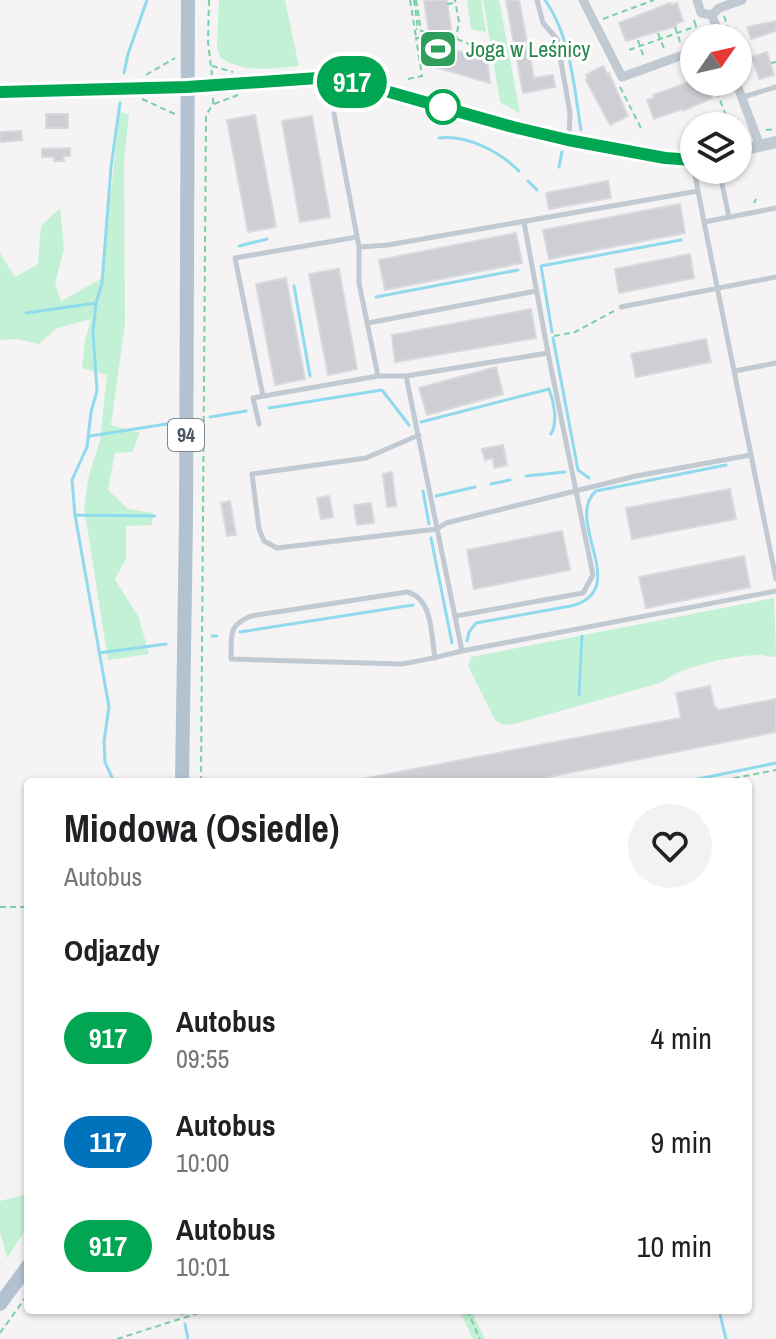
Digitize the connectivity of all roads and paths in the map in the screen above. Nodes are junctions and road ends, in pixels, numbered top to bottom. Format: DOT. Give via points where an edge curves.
graph roads {
  1 [pos="188,0"];
  2 [pos="209,0"];
  3 [pos="413,0"];
  4 [pos="537,0"];
  5 [pos="583,0"];
  6 [pos="654,0"];
  7 [pos="697,0"];
  8 [pos="742,0"];
  9 [pos="455,1"];
  10 [pos="645,2"];
  11 [pos="447,4"];
  12 [pos="721,7"];
  13 [pos="712,15"];
  14 [pos="595,23"];
  15 [pos="715,24"];
  16 [pos="727,24"];
  17 [pos="675,27"];
  18 [pos="680,32"];
  19 [pos="658,33"];
  20 [pos="677,33"];
  21 [pos="427,37"];
  22 [pos="416,38"];
  23 [pos="680,38"];
  24 [pos="456,39"];
  25 [pos="661,39"];
  26 [pos="638,40"];
  27 [pos="640,46"];
  28 [pos="629,50"];
  29 [pos="483,55"];
  30 [pos="680,56"];
  31 [pos="179,58"];
  32 [pos="209,58"];
  33 [pos="668,61"];
  34 [pos="776,62"];
  35 [pos="771,63"];
  36 [pos="210,65"];
  37 [pos="648,68"];
  38 [pos="233,72"];
  39 [pos="408,79"];
  40 [pos="137,80"];
  41 [pos="187,87"];
  42 [pos="776,87"];
  43 [pos="0,92"];
  44 [pos="247,92"];
  45 [pos="134,96"];
  46 [pos="742,98"];
  47 [pos="213,104"];
  48 [pos="334,114"];
  49 [pos="177,115"];
  50 [pos="206,115"];
  51 [pos="776,129"];
  52 [pos="764,130"];
  53 [pos="568,140"];
  54 [pos="776,142"];
  55 [pos="760,146"];
  56 [pos="752,148"];
  57 [pos="680,159"];
  58 [pos="697,184"];
  59 [pos="722,184"];
  60 [pos="698,191"];
  61 [pos="776,208"];
  62 [pos="729,217"];
  63 [pos="524,222"];
  64 [pos="704,222"];
  65 [pos="357,237"];
  66 [pos="359,247"];
  67 [pos="776,277"];
  68 [pos="718,288"];
  69 [pos="536,291"];
  70 [pos="621,307"];
  71 [pos="368,323"];
  72 [pos="545,339"];
  73 [pos="548,353"];
  74 [pos="776,363"];
  75 [pos="735,371"];
  76 [pos="378,376"];
  77 [pos="406,376"];
  78 [pos="263,396"];
  79 [pos="259,424"];
  80 [pos="419,435"];
  81 [pos="751,455"];
  82 [pos="576,491"];
  83 [pos="437,529"];
  84 [pos="776,579"];
  85 [pos="776,591"];
  86 [pos="456,616"];
  87 [pos="462,651"];
  88 [pos="435,658"];
  89 [pos="776,770"];
  90 [pos="182,778"];
  91 [pos="201,778"];
  92 [pos="735,778"];
  93 [pos="0,907"];
  94 [pos="24,907"];
  95 [pos="24,1271"];
  96 [pos="24,1300"];
  97 [pos="0,1304"];
  98 [pos="195,1314"];
  99 [pos="469,1314"];
  100 [pos="0,1333"];
  101 [pos="117,1339"];
  102 [pos="480,1339"];
  1 -- 41 [label="main road, 94"];
  2 -- 32 [label="path"];
  3 -- 21 [label="path"];
  3 -- 22 [label="path"];
  4 -- 53 [label="lane" via="543,23 557,39 570,113"];
  5 -- 14 [label="street"];
  6 -- 10 [label="path"];
  7 -- 13 [label="street" via="701,13"];
  8 -- 12 [label="street"];
  9 -- 11 [label="path"];
  9 -- 24 [label="path"];
  10 -- 14 [label="path"];
  12 -- 13 [label="street"];
  12 -- 16 [label="path"];
  13 -- 15 [label="street"];
  14 -- 37 [label="street" via="622,77"];
  17 -- 20 [label="path"];
  18 -- 20 [label="path"];
  19 -- 25 [label="path"];
  20 -- 23 [label="path"];
  20 -- 25 [label="path"];
  21 -- 22 [label="path"];
  21 -- 24 [label="path"];
  22 -- 39 [label="path" via="422,76"];
  24 -- 29 [label="path" via="483,50"];
  25 -- 27 [label="path"];
  25 -- 33 [label="path"];
  26 -- 27 [label="path"];
  27 -- 28 [label="path"];
  27 -- 37 [label="path"];
  30 -- 33 [label="street"];
  31 -- 40 [label="path"];
  33 -- 37 [label="street"];
  34 -- 35 [label="path"];
  36 -- 38 [label="path"];
  41 -- 43 [label="street"];
  41 -- 53 [label="street" via="318,78 354,82"];
  41 -- 90 [label="main road, 94"];
  42 -- 46 [label="lane"];
  44 -- 47 [label="path"];
  45 -- 49 [label="path"];
  46 -- 55 [label="street"];
  48 -- 65 [label="lane"];
  50 -- 91 [label="path"];
  51 -- 52 [label="path"];
  53 -- 57 [label="street"];
  54 -- 55 [label="street"];
  55 -- 56 [label="street"];
  58 -- 60 [label="lane"];
  59 -- 62 [label="lane"];
  60 -- 63 [label="lane"];
  60 -- 64 [label="lane"];
  61 -- 62 [label="lane"];
  62 -- 64 [label="lane"];
  63 -- 66 [label="lane"];
  63 -- 69 [label="lane"];
  64 -- 68 [label="lane"];
  65 -- 66 [label="lane"];
  65 -- 78 [label="lane" via="235,258"];
  66 -- 71 [label="lane" via="359,283"];
  67 -- 68 [label="lane"];
  68 -- 70 [label="lane"];
  68 -- 75 [label="lane"];
  69 -- 71 [label="lane"];
  69 -- 72 [label="lane"];
  70 -- 72 [label="path" via="575,332"];
  71 -- 76 [label="lane"];
  72 -- 73 [label="lane"];
  73 -- 77 [label="lane"];
  73 -- 82 [label="lane"];
  74 -- 75 [label="lane"];
  75 -- 81 [label="lane"];
  76 -- 77 [label="lane"];
  76 -- 78 [label="lane"];
  77 -- 80 [label="lane"];
  78 -- 79 [label="lane" via="253,398"];
  80 -- 83 [label="lane"];
  80 -- 83 [label="lane" via="366,458 252,474 259,529 264,541 277,548"];
  81 -- 82 [label="lane"];
  81 -- 84 [label="lane"];
  82 -- 83 [label="lane"];
  82 -- 86 [label="lane" via="593,575 583,593"];
  83 -- 86 [label="lane"];
  85 -- 87 [label="lane"];
  86 -- 87 [label="lane"];
  87 -- 88 [label="lane"];
  88 -- 88 [label="lane" via="401,664 231,659 233,627 251,616 407,592 424,601"];
  89 -- 92 [label="path"];
  93 -- 94 [label="path"];
  95 -- 97 [label="main road"];
  96 -- 100 [label="path"];
  98 -- 101 [label="path"];
  99 -- 102 [label="path"];
}
